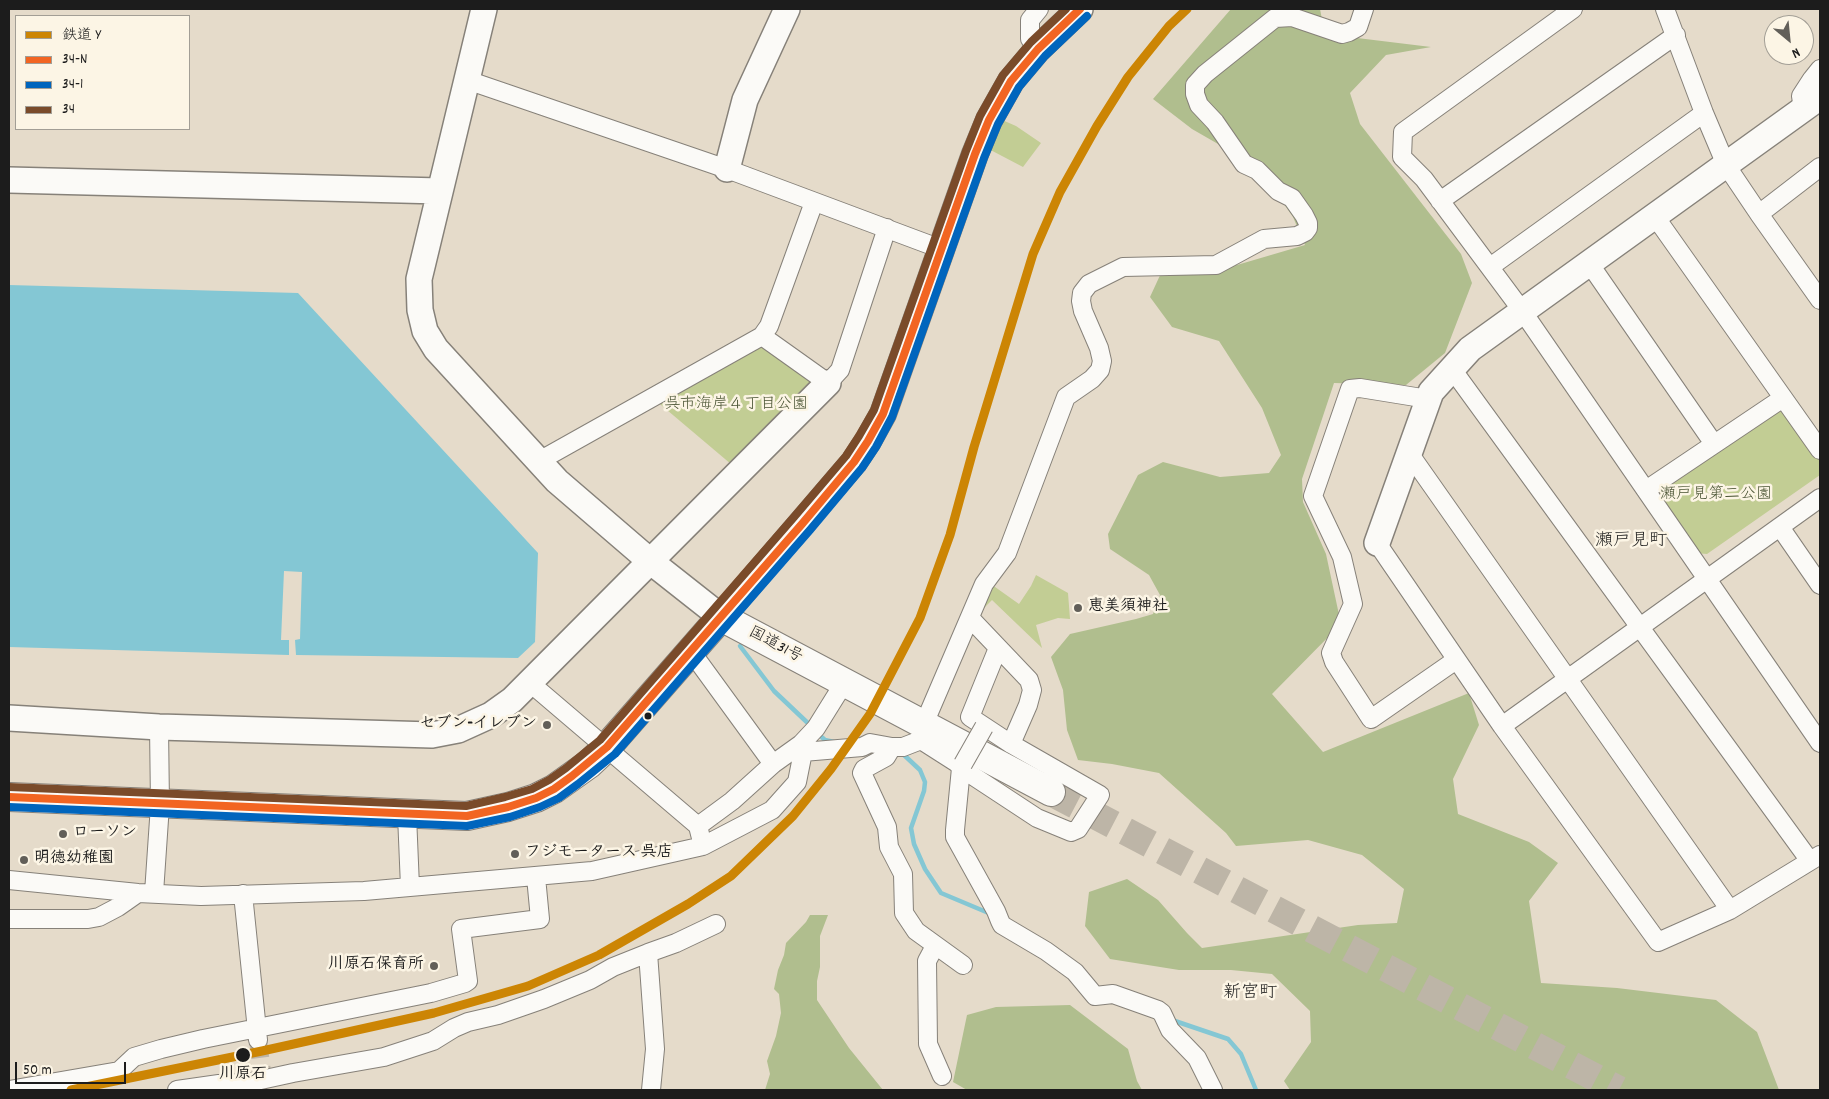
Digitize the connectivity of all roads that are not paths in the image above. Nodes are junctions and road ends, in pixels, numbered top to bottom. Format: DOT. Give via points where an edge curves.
graph roads {
  1 [pos="484,9"];
  2 [pos="787,9"];
  3 [pos="1039,9"];
  4 [pos="1080,9"];
  5 [pos="1364,9"];
  6 [pos="1573,9"];
  7 [pos="1665,9"];
  8 [pos="1676,35"];
  9 [pos="1038,49"];
  10 [pos="1820,69"];
  11 [pos="467,80"];
  12 [pos="1812,103"];
  13 [pos="1704,113"];
  14 [pos="1726,165"];
  15 [pos="1820,168"];
  16 [pos="727,169"];
  17 [pos="9,180"];
  18 [pos="440,191"];
  19 [pos="1440,201"];
  20 [pos="814,202"];
  21 [pos="1759,214"];
  22 [pos="1654,215"];
  23 [pos="886,228"];
  24 [pos="941,249"];
  25 [pos="1589,263"];
  26 [pos="1490,266"];
  27 [pos="1820,300"];
  28 [pos="1523,312"];
  29 [pos="762,336"];
  30 [pos="1452,369"];
  31 [pos="828,383"];
  32 [pos="1783,398"];
  33 [pos="1428,399"];
  34 [pos="1714,444"];
  35 [pos="1820,450"];
  36 [pos="1409,453"];
  37 [pos="539,461"];
  38 [pos="1646,490"];
  39 [pos="1820,498"];
  40 [pos="1780,527"];
  41 [pos="1376,543"];
  42 [pos="650,561"];
  43 [pos="1707,579"];
  44 [pos="1820,585"];
  45 [pos="721,617"];
  46 [pos="970,618"];
  47 [pos="1640,627"];
  48 [pos="998,648"];
  49 [pos="690,650"];
  50 [pos="1456,660"];
  51 [pos="1568,678"];
  52 [pos="529,682"];
  53 [pos="844,683"];
  54 [pos="9,718"];
  55 [pos="924,724"];
  56 [pos="1502,726"];
  57 [pos="159,727"];
  58 [pos="984,727"];
  59 [pos="808,740"];
  60 [pos="1820,743"];
  61 [pos="1012,744"];
  62 [pos="607,748"];
  63 [pos="890,751"];
  64 [pos="773,764"];
  65 [pos="962,766"];
  66 [pos="1051,792"];
  67 [pos="9,798"];
  68 [pos="160,805"];
  69 [pos="406,815"];
  70 [pos="698,826"];
  71 [pos="703,846"];
  72 [pos="1815,858"];
  73 [pos="536,877"];
  74 [pos="9,880"];
  75 [pos="410,887"];
  76 [pos="146,893"];
  77 [pos="243,894"];
  78 [pos="1730,910"];
  79 [pos="9,919"];
  80 [pos="716,924"];
  81 [pos="936,946"];
  82 [pos="648,953"];
  83 [pos="963,965"];
  84 [pos="257,1034"];
  85 [pos="942,1076"];
  86 [pos="244,1087"];
  87 [pos="9,1090"];
  88 [pos="177,1090"];
  89 [pos="651,1090"];
  90 [pos="1212,1090"];
  1 -- 11 [label="street"];
  2 -- 16 [label="street" via="745,100"];
  3 -- 9 [label="street" via="1030,20 1030,39"];
  4 -- 9 [label="street"];
  5 -- 46 [label="street" via="1358,26 1342,34 1292,17 1275,18 1205,74 1195,86 1199,105 1244,164 1257,170 1278,191 1292,198 1304,215 1308,228 1297,236 1264,238 1216,265 1123,267 1089,284 1082,292 1083,311 1099,348 1100,370 1066,397 1008,553 984,584"];
  6 -- 19 [label="street" via="1403,132 1402,157"];
  7 -- 8 [label="street"];
  8 -- 13 [label="street"];
  8 -- 19 [label="street"];
  9 -- 24 [label="street" via="1011,81 989,120"];
  10 -- 12 [label="street" via="1800,96"];
  11 -- 16 [label="street"];
  11 -- 18 [label="street"];
  12 -- 14 [label="street"];
  13 -- 14 [label="street"];
  13 -- 26 [label="street"];
  14 -- 21 [label="street"];
  14 -- 22 [label="street"];
  15 -- 21 [label="street"];
  16 -- 20 [label="street"];
  17 -- 18 [label="street"];
  18 -- 37 [label="street" via="419,279 420,310 425,331 436,349"];
  19 -- 26 [label="street"];
  20 -- 23 [label="street"];
  20 -- 29 [label="street" via="769,326"];
  21 -- 27 [label="street"];
  22 -- 25 [label="street"];
  22 -- 32 [label="street"];
  23 -- 24 [label="street"];
  23 -- 31 [label="street" via="840,370"];
  24 -- 45 [label="street" via="883,414 868,441"];
  25 -- 28 [label="street"];
  25 -- 34 [label="street"];
  26 -- 28 [label="street"];
  28 -- 30 [label="street" via="1470,349"];
  28 -- 38 [label="street"];
  29 -- 31 [label="street"];
  29 -- 37 [label="street"];
  30 -- 33 [label="street"];
  30 -- 47 [label="street"];
  31 -- 42 [label="street"];
  32 -- 34 [label="street"];
  32 -- 35 [label="street"];
  33 -- 36 [label="street"];
  33 -- 50 [label="street" via="1350,389 1313,496 1342,557 1353,604 1331,653 1371,719"];
  34 -- 38 [label="street"];
  36 -- 41 [label="street"];
  36 -- 51 [label="street"];
  37 -- 42 [label="street"];
  38 -- 43 [label="street"];
  39 -- 40 [label="street"];
  40 -- 43 [label="street"];
  40 -- 44 [label="street"];
  41 -- 50 [label="street"];
  42 -- 45 [label="street"];
  42 -- 52 [label="street"];
  43 -- 47 [label="street"];
  43 -- 60 [label="street"];
  45 -- 49 [label="highway"];
  45 -- 53 [label="highway, 国道31号"];
  46 -- 48 [label="street"];
  46 -- 55 [label="street"];
  47 -- 51 [label="street"];
  47 -- 72 [label="street"];
  48 -- 58 [label="street" via="970,718"];
  48 -- 61 [label="street" via="1029,680 1032,690"];
  49 -- 62 [label="highway"];
  49 -- 64 [label="street"];
  50 -- 56 [label="street"];
  51 -- 56 [label="street"];
  51 -- 78 [label="street"];
  52 -- 57 [label="street" via="491,715 458,730 432,735"];
  52 -- 62 [label="street"];
  53 -- 55 [label="highway, 国道31号"];
  53 -- 59 [label="street"];
  54 -- 57 [label="street"];
  55 -- 66 [label="highway, 国道31号"];
  56 -- 78 [label="street" via="1658,942"];
  57 -- 68 [label="street"];
  58 -- 61 [label="street"];
  58 -- 65 [label="street, bridge"];
  59 -- 63 [label="street" via="862,747 870,743"];
  59 -- 64 [label="street"];
  59 -- 71 [label="street" via="798,782 772,810"];
  61 -- 65 [label="street" via="1100,795 1078,829 1071,832 1037,818"];
  62 -- 69 [label="highway" via="554,789 526,801 467,816"];
  62 -- 70 [label="street"];
  63 -- 65 [label="street" via="921,740"];
  63 -- 81 [label="street" via="862,773 887,827 889,847 903,874 904,913 916,931"];
  64 -- 70 [label="street" via="732,802"];
  65 -- 90 [label="street" via="955,837 1002,925 1075,972 1095,996 1113,994 1158,1010 1170,1030 1197,1058"];
  67 -- 68 [label="highway"];
  68 -- 69 [label="highway"];
  68 -- 76 [label="street"];
  69 -- 75 [label="street"];
  70 -- 71 [label="street"];
  71 -- 73 [label="street" via="592,871"];
  72 -- 78 [label="street"];
  73 -- 75 [label="street"];
  73 -- 84 [label="street" via="540,919 461,930 468,981 465,983"];
  74 -- 76 [label="street"];
  75 -- 77 [label="street" via="364,892"];
  76 -- 77 [label="street"];
  76 -- 79 [label="street" via="88,920"];
  77 -- 84 [label="street"];
  80 -- 82 [label="street"];
  81 -- 83 [label="street"];
  81 -- 85 [label="street" via="927,961 928,1044"];
  82 -- 86 [label="street" via="544,999 461,1025 433,1041 384,1057 293,1073"];
  82 -- 89 [label="street" via="655,1049"];
  84 -- 87 [label="street" via="203,1039 134,1057 118,1071"];
  86 -- 88 [label="street" via="219,1084"];
}
